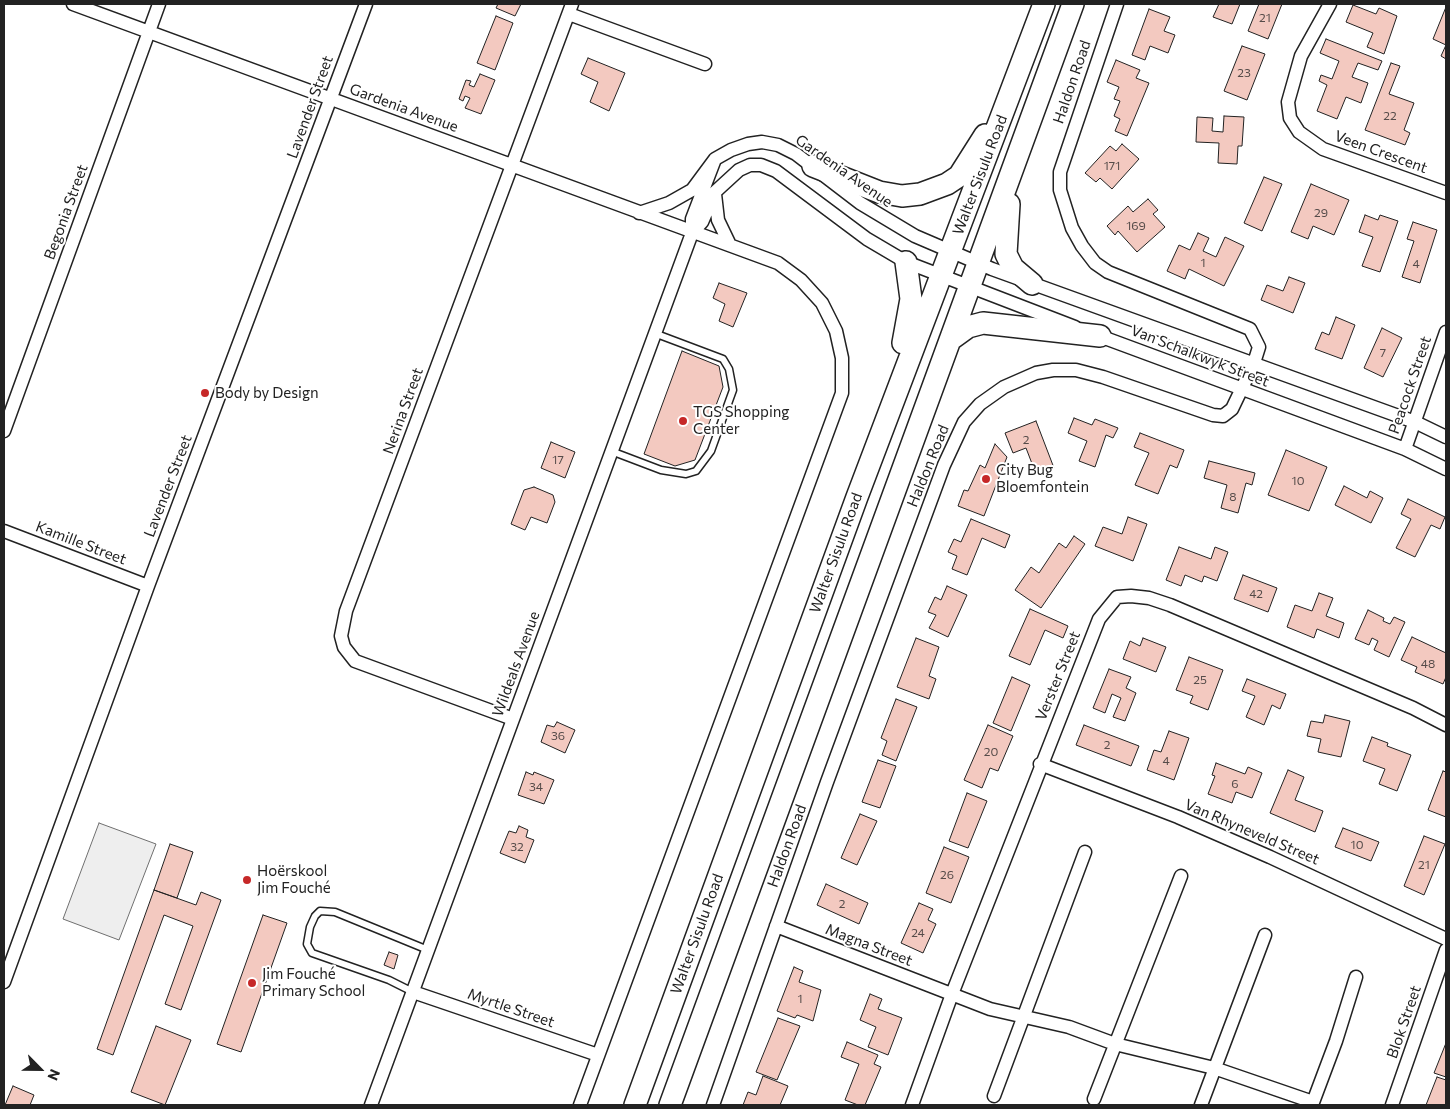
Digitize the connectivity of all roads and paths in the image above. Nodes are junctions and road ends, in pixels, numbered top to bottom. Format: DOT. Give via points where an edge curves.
graph roads {
  1 [pos="73,4"];
  2 [pos="159,4"];
  3 [pos="366,4"];
  4 [pos="1044,4"];
  5 [pos="1073,4"];
  6 [pos="1117,4"];
  7 [pos="1330,4"];
  8 [pos="571,9"];
  9 [pos="149,32"];
  10 [pos="705,64"];
  11 [pos="1022,65"];
  12 [pos="331,98"];
  13 [pos="1023,140"];
  14 [pos="716,158"];
  15 [pos="512,165"];
  16 [pos="813,166"];
  17 [pos="715,192"];
  18 [pos="1446,193"];
  19 [pos="639,213"];
  20 [pos="692,233"];
  21 [pos="730,245"];
  22 [pos="950,251"];
  23 [pos="906,262"];
  24 [pos="979,264"];
  25 [pos="941,276"];
  26 [pos="1032,284"];
  27 [pos="970,287"];
  28 [pos="1446,332"];
  29 [pos="653,333"];
  30 [pos="1100,336"];
  31 [pos="950,340"];
  32 [pos="1254,363"];
  33 [pos="1242,390"];
  34 [pos="1415,422"];
  35 [pos="4,431"];
  36 [pos="1446,437"];
  37 [pos="1405,449"];
  38 [pos="611,451"];
  39 [pos="1446,469"];
  40 [pos="857,497"];
  41 [pos="4,531"];
  42 [pos="148,586"];
  43 [pos="513,719"];
  44 [pos="1446,725"];
  45 [pos="1040,764"];
  46 [pos="1086,852"];
  47 [pos="1182,876"];
  48 [pos="776,926"];
  49 [pos="1265,935"];
  50 [pos="1446,940"];
  51 [pos="428,950"];
  52 [pos="1446,950"];
  53 [pos="1356,977"];
  54 [pos="4,982"];
  55 [pos="413,992"];
  56 [pos="952,994"];
  57 [pos="1025,1016"];
  58 [pos="1115,1044"];
  59 [pos="598,1055"];
  60 [pos="1214,1068"];
  61 [pos="994,1096"];
  62 [pos="1094,1099"];
  63 [pos="1312,1104"];
  64 [pos="371,1105"];
  65 [pos="580,1105"];
  66 [pos="635,1105"];
  67 [pos="670,1105"];
  68 [pos="712,1105"];
  69 [pos="912,1105"];
  70 [pos="1201,1105"];
  71 [pos="1392,1105"];
  1 -- 9 [label="street, Gardenia Avenue"];
  2 -- 9 [label="street, Begonia Street"];
  3 -- 12 [label="street, Lavender Street"];
  4 -- 11 [label="highway, Walter Sisulu Road"];
  5 -- 13 [label="highway, Walter Sisulu Road"];
  6 -- 32 [label="street, Haldon Road" via="1060,172 1060,190 1069,219 1082,246 1095,263 1108,272 1250,329 1258,347"];
  7 -- 18 [label="street, Veen Crescent" via="1300,56 1288,102 1290,118 1299,132 1323,149"];
  8 -- 10 [label="street, Nerina Street"];
  8 -- 15 [label="street, Nerina Street"];
  9 -- 12 [label="street, Gardenia Avenue"];
  9 -- 35 [label="street, Begonia Street"];
  11 -- 16 [label="highway" via="981,144 959,176 948,184 920,194 902,196 879,192"];
  11 -- 22 [label="highway, Walter Sisulu Road"];
  12 -- 15 [label="street, Gardenia Avenue"];
  12 -- 42 [label="street, Lavender Street"];
  13 -- 24 [label="highway, Walter Sisulu Road"];
  13 -- 26 [label="highway" via="1008,206 1006,254 1012,268"];
  14 -- 16 [label="street, Gardenia Avenue" via="748,144 762,142 778,145"];
  14 -- 19 [label="street, Gardenia Avenue" via="692,190 670,203"];
  14 -- 20 [label="street" via="692,220"];
  15 -- 19 [label="street, Gardenia Avenue"];
  15 -- 43 [label="street, Nerina Street" via="346,612 341,636 344,647 355,661"];
  16 -- 22 [label="street, Gardenia Avenue" via="886,221"];
  17 -- 20 [label="street" via="702,222"];
  17 -- 21 [label="street" via="718,220"];
  17 -- 23 [label="street" via="739,170 761,165 776,171 867,239"];
  19 -- 20 [label="street, Gardenia Avenue"];
  20 -- 21 [label="street"];
  20 -- 29 [label="street, Wildeals Avenue"];
  21 -- 59 [label="street" via="778,263 801,280 822,303 836,331 842,358 842,392"];
  22 -- 24 [label="street, Gardenia Avenue"];
  22 -- 25 [label="highway, Walter Sisulu Road"];
  23 -- 25 [label="street"];
  23 -- 40 [label="highway" via="911,299 906,331"];
  24 -- 26 [label="street, Van Schalkwyk Street"];
  24 -- 27 [label="highway, Walter Sisulu Road"];
  25 -- 27 [label="street, Van Schalkwyk Street"];
  25 -- 40 [label="highway, Walter Sisulu Road"];
  26 -- 32 [label="street, Van Schalkwyk Street"];
  27 -- 30 [label="street, Van Schalkwyk Street"];
  27 -- 31 [label="highway, Walter Sisulu Road"];
  28 -- 34 [label="street, Peacock Street"];
  29 -- 38 [label="street, Wildeals Avenue"];
  29 -- 38 [label="lane" via="722,359 729,369 733,390 706,460 696,471 686,474 661,470"];
  30 -- 31 [label="highway" via="983,322 968,327"];
  30 -- 33 [label="street, Van Schalkwyk Street"];
  31 -- 67 [label="highway, Walter Sisulu Road"];
  32 -- 33 [label="street, Haldon Road"];
  32 -- 34 [label="street, Van Schalkwyk Street"];
  33 -- 37 [label="street, Van Schalkwyk Street"];
  33 -- 48 [label="street, Haldon Road" via="1232,409 1223,416 1213,415 1103,377 1076,370 1053,370 1036,373 1004,387 980,404 964,422 944,465"];
  34 -- 36 [label="street, Van Schalkwyk Street"];
  34 -- 37 [label="street, Peacock Street"];
  37 -- 39 [label="street, Van Schalkwyk Street"];
  38 -- 43 [label="street, Wildeals Avenue"];
  40 -- 66 [label="highway, Walter Sisulu Road"];
  41 -- 42 [label="street, Kamille Street"];
  42 -- 54 [label="street, Lavender Street"];
  43 -- 51 [label="street, Wildeals Avenue"];
  44 -- 45 [label="street, Verster Street" via="1381,693 1170,605 1149,598 1117,597 1099,619"];
  45 -- 50 [label="street, Van Rhyneveld Street" via="1262,853"];
  45 -- 56 [label="street, Verster Street"];
  46 -- 57 [label="street"];
  47 -- 58 [label="street"];
  48 -- 56 [label="street, Magna Street"];
  48 -- 68 [label="street, Haldon Road"];
  49 -- 60 [label="street"];
  51 -- 55 [label="street, Wildeals Avenue"];
  51 -- 55 [label="lane" via="335,912 324,910 315,916 310,927 307,944 312,953 389,980"];
  52 -- 71 [label="street, Blok Street"];
  53 -- 63 [label="street"];
  55 -- 59 [label="street, Myrtle Street"];
  55 -- 64 [label="street, Wildeals Avenue"];
  56 -- 57 [label="street, Magna Street" via="990,1009"];
  56 -- 69 [label="street, Verster Street"];
  57 -- 58 [label="street, Magna Street" via="1069,1027"];
  57 -- 61 [label="street"];
  58 -- 60 [label="street, Magna Street"];
  58 -- 62 [label="street"];
  59 -- 65 [label="street"];
  60 -- 63 [label="street, Magna Street"];
  60 -- 70 [label="street"];
}
